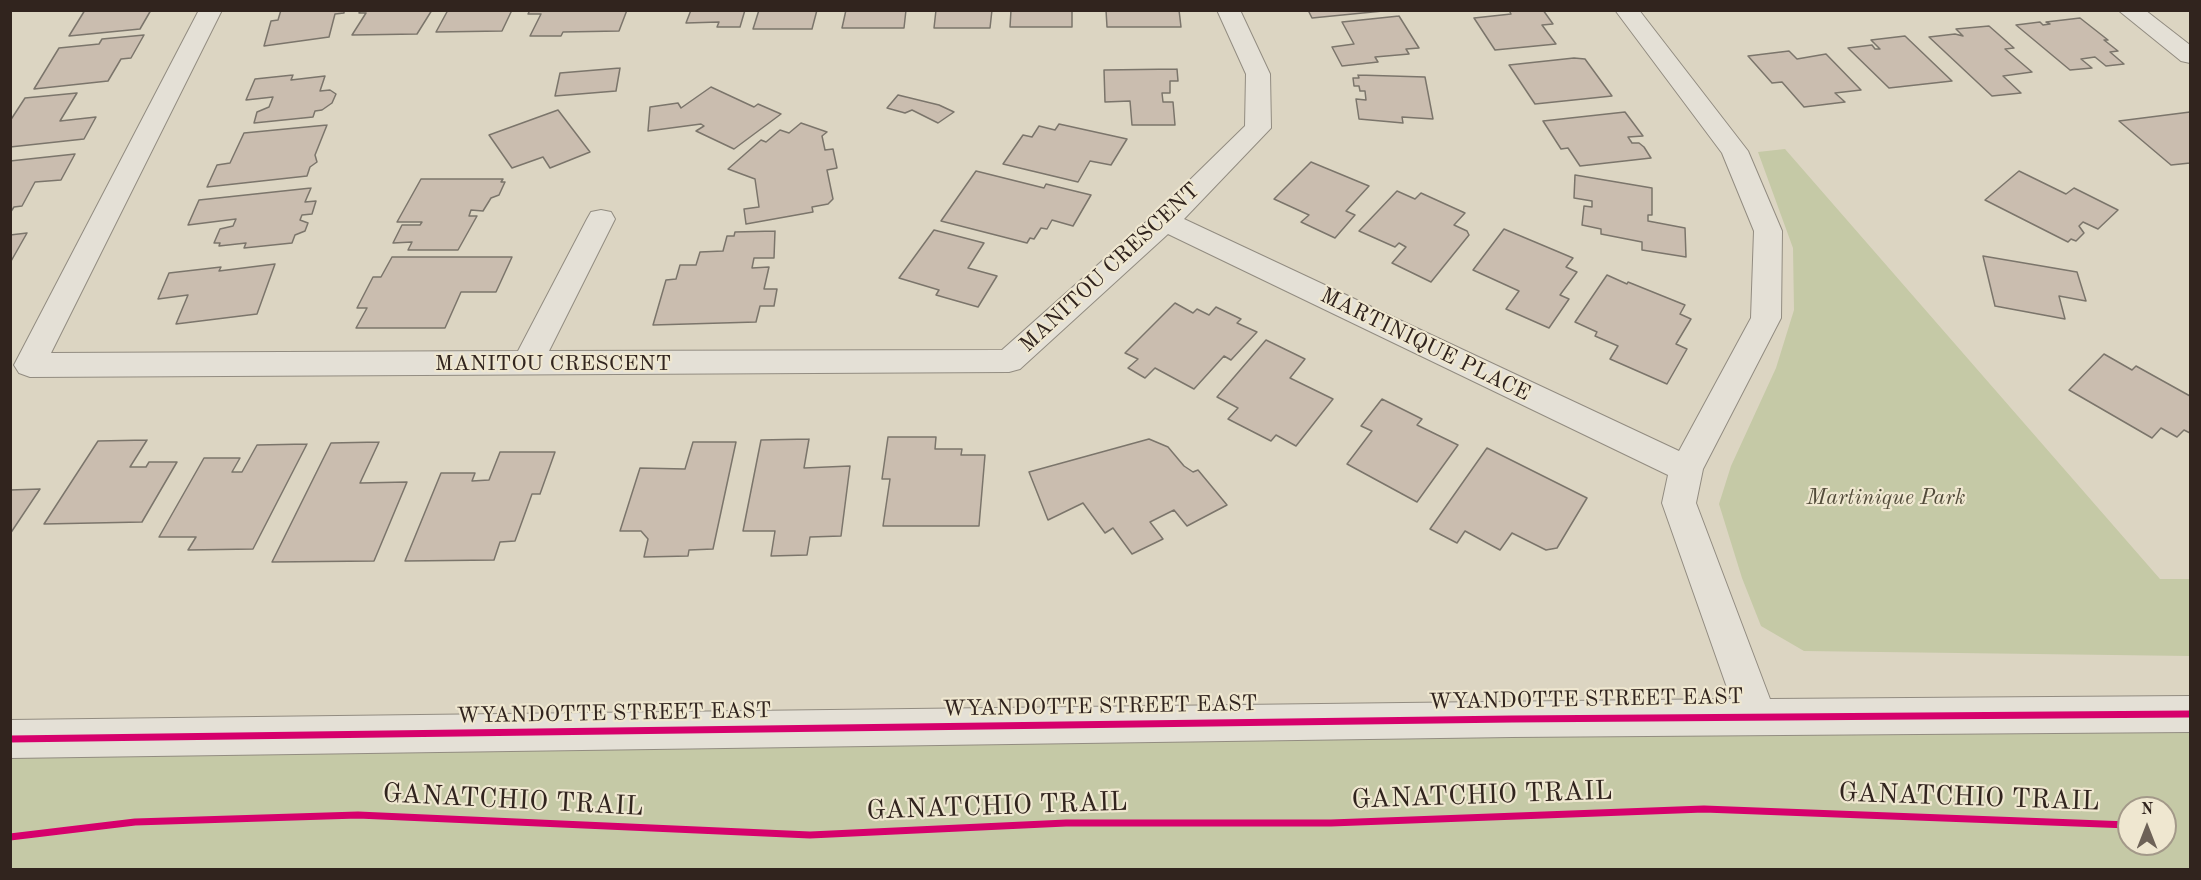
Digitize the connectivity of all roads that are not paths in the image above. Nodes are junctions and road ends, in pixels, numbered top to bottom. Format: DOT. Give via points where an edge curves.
graph roads {
  1 [pos="210,10"];
  2 [pos="1228,10"];
  3 [pos="1626,10"];
  4 [pos="2129,10"];
  5 [pos="2190,56"];
  6 [pos="601,219"];
  7 [pos="1165,221"];
  8 [pos="527,364"];
  9 [pos="1686,469"];
  10 [pos="2190,714"];
  11 [pos="1757,716"];
  12 [pos="10,739"];
  1 -- 8 [label="street, MANITOU CRESCENT" via="30,365"];
  2 -- 7 [label="street, MANITOU CRESCENT" via="1258,74 1258,128"];
  3 -- 9 [label="street" via="1735,151 1768,231 1766,318"];
  4 -- 5 [label="street"];
  6 -- 8 [label="street"];
  7 -- 8 [label="street, MANITOU CRESCENT" via="1009,361"];
  7 -- 9 [label="street, MARTINIQUE PLACE"];
  9 -- 11 [label="street" via="1679,503"];
  10 -- 11 [label="street, WYANDOTTE STREET EAST"];
  11 -- 12 [label="street, WYANDOTTE STREET EAST"];
}
